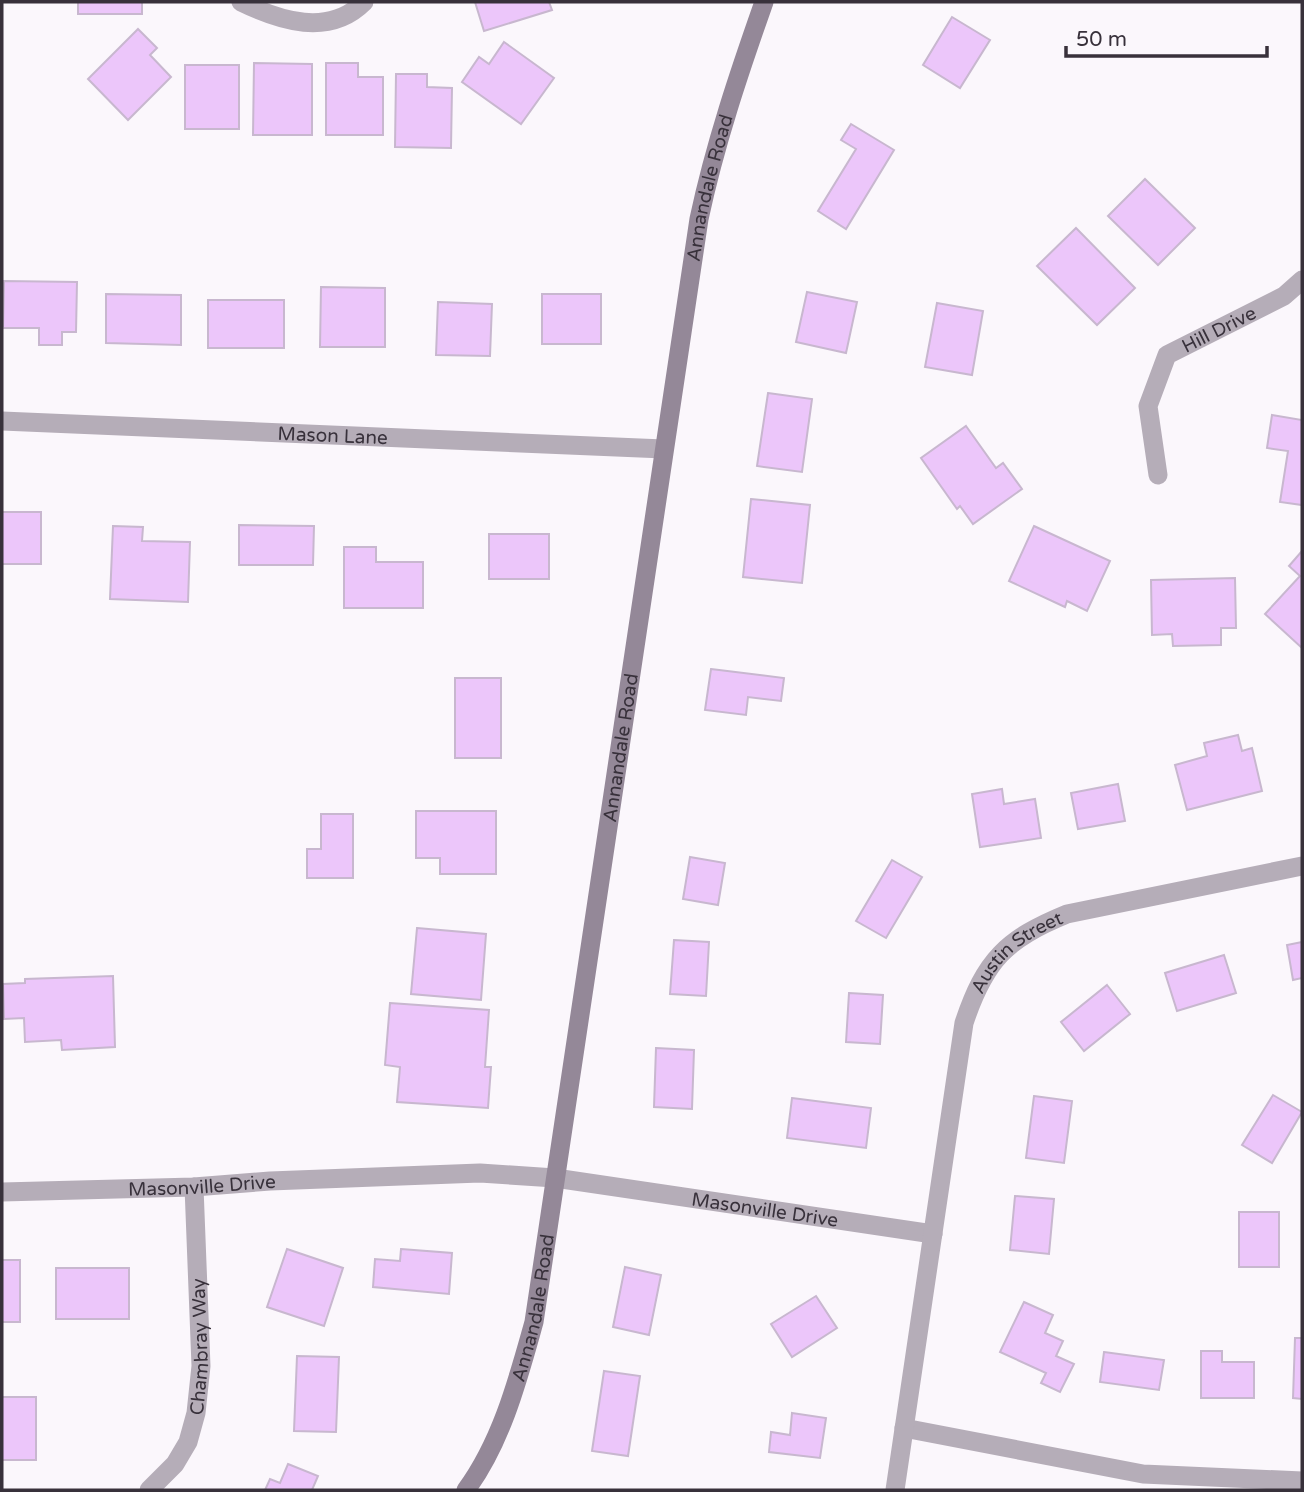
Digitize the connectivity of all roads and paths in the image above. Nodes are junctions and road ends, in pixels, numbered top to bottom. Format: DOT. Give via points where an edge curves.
graph roads {
  1 [pos="241,2"];
  2 [pos="364,2"];
  3 [pos="764,2"];
  4 [pos="1302,280"];
  5 [pos="2,421"];
  6 [pos="664,449"];
  7 [pos="1158,475"];
  8 [pos="1302,866"];
  9 [pos="555,1178"];
  10 [pos="194,1187"];
  11 [pos="2,1192"];
  12 [pos="933,1234"];
  13 [pos="904,1428"];
  14 [pos="1302,1481"];
  15 [pos="149,1490"];
  16 [pos="466,1490"];
  17 [pos="895,1490"];
  1 -- 2 [label="street" via="295,22 324,23 343,17"];
  3 -- 6 [label="main road, Annandale Road" via="709,173"];
  4 -- 7 [label="street, Hill Drive" via="1284,296 1167,355 1148,405"];
  5 -- 6 [label="street, Mason Lane"];
  6 -- 9 [label="main road, Annandale Road"];
  8 -- 12 [label="street, Austin Street" via="1067,914 1014,941 987,970 964,1023"];
  9 -- 10 [label="street, Masonville Drive" via="480,1173"];
  9 -- 12 [label="street, Masonville Drive"];
  9 -- 16 [label="main road, Annandale Road" via="534,1322 516,1386 498,1432"];
  10 -- 11 [label="street, Masonville Drive"];
  10 -- 15 [label="street, Chambray Way" via="201,1366 196,1413 188,1442 175,1464"];
  12 -- 13 [label="street"];
  13 -- 14 [label="street" via="1143,1474"];
  13 -- 17 [label="street"];
}
